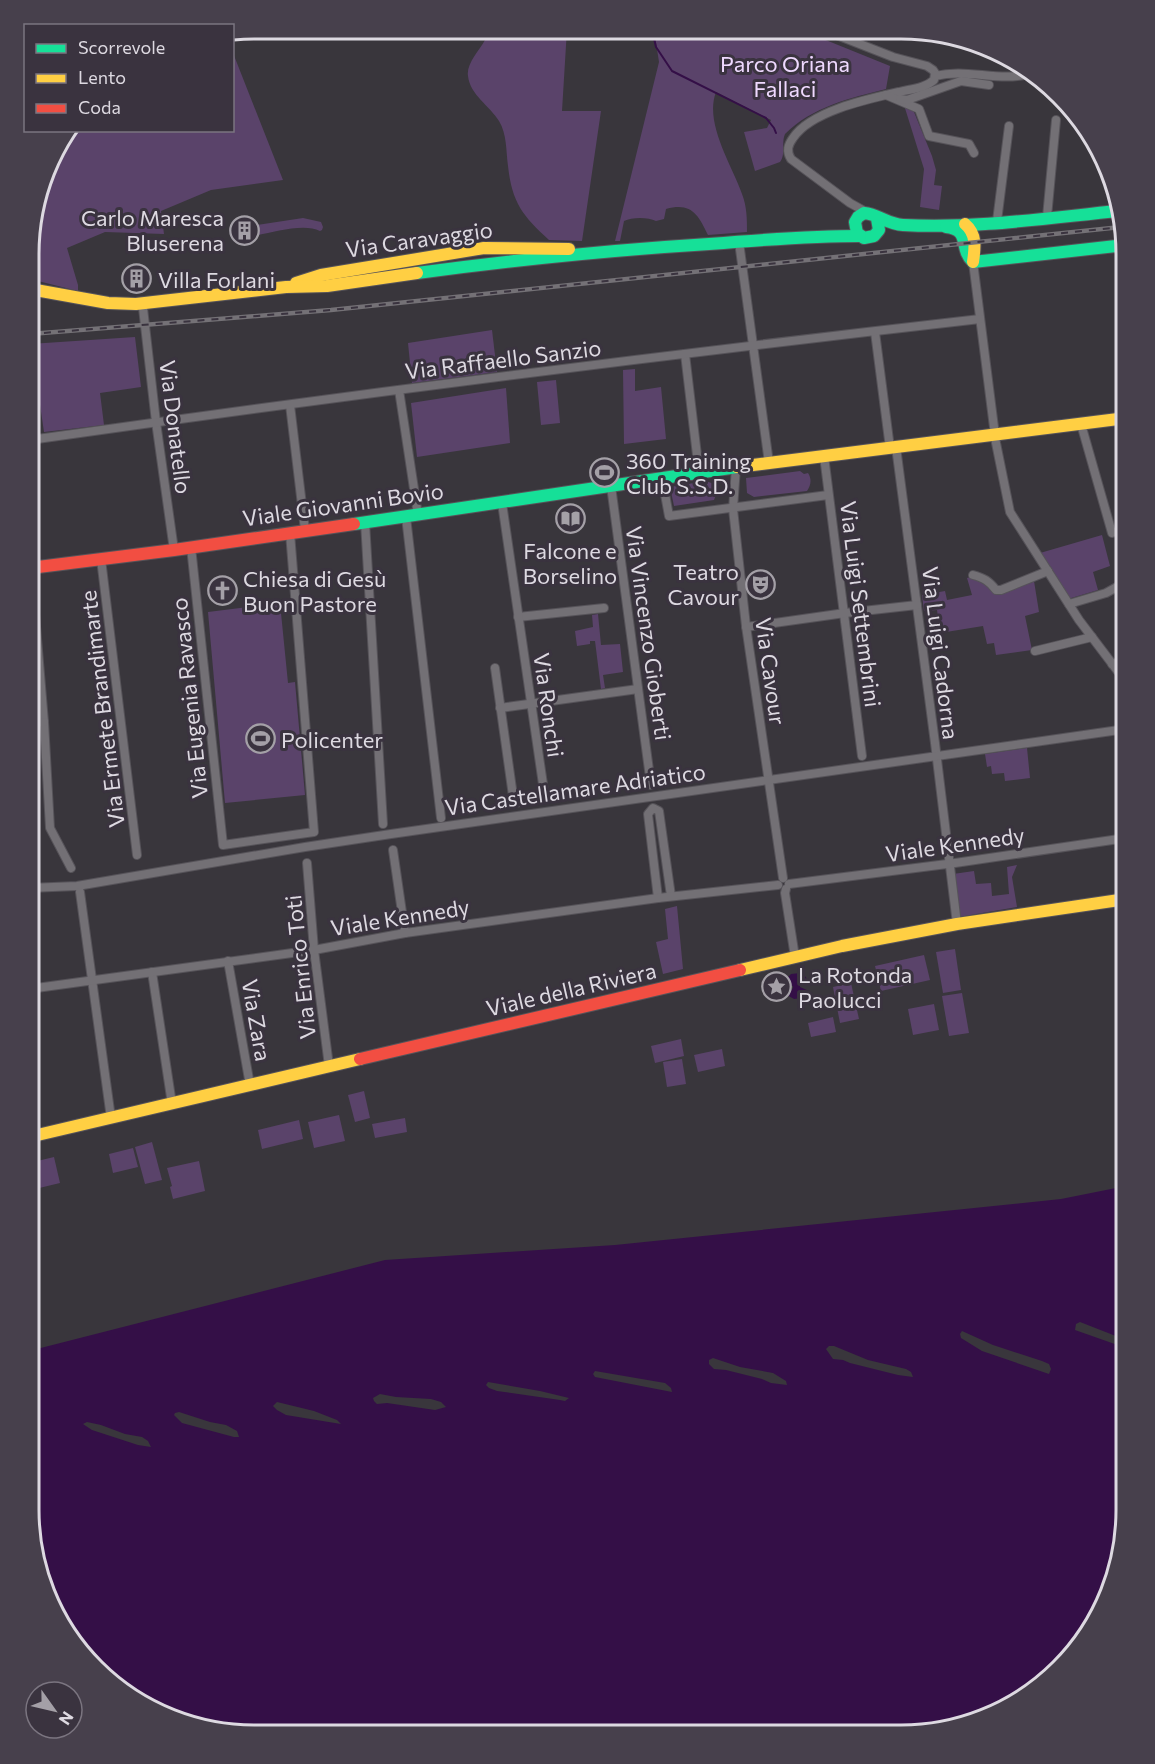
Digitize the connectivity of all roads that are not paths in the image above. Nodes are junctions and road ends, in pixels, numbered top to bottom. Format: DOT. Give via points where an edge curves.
graph roads {
  1 [pos="847,39"];
  2 [pos="935,76"];
  3 [pos="1022,76"];
  4 [pos="989,85"];
  5 [pos="886,95"];
  6 [pos="897,99"];
  7 [pos="1056,120"];
  8 [pos="1009,126"];
  9 [pos="975,153"];
  10 [pos="850,203"];
  11 [pos="1112,212"];
  12 [pos="873,216"];
  13 [pos="1047,217"];
  14 [pos="856,221"];
  15 [pos="997,221"];
  16 [pos="969,227"];
  17 [pos="877,233"];
  18 [pos="831,236"];
  19 [pos="860,236"];
  20 [pos="740,242"];
  21 [pos="1116,246"];
  22 [pos="973,262"];
  23 [pos="39,290"];
  24 [pos="144,306"];
  25 [pos="980,319"];
  26 [pos="875,332"];
  27 [pos="753,346"];
  28 [pos="685,354"];
  29 [pos="399,390"];
  30 [pos="290,405"];
  31 [pos="1116,419"];
  32 [pos="156,422"];
  33 [pos="1081,424"];
  34 [pos="995,434"];
  35 [pos="39,439"];
  36 [pos="893,447"];
  37 [pos="824,456"];
  38 [pos="770,463"];
  39 [pos="736,467"];
  40 [pos="699,472"];
  41 [pos="662,478"];
  42 [pos="611,486"];
  43 [pos="828,495"];
  44 [pos="502,503"];
  45 [pos="733,509"];
  46 [pos="412,516"];
  47 [pos="365,522"];
  48 [pos="305,530"];
  49 [pos="290,532"];
  50 [pos="1116,532"];
  51 [pos="191,547"];
  52 [pos="174,550"];
  53 [pos="101,559"];
  54 [pos="39,567"];
  55 [pos="1048,571"];
  56 [pos="973,575"];
  57 [pos="1116,588"];
  58 [pos="1069,604"];
  59 [pos="917,605"];
  60 [pos="604,608"];
  61 [pos="845,613"];
  62 [pos="518,618"];
  63 [pos="746,627"];
  64 [pos="1092,637"];
  65 [pos="1035,651"];
  66 [pos="39,663"];
  67 [pos="1116,663"];
  68 [pos="1112,664"];
  69 [pos="495,668"];
  70 [pos="1116,669"];
  71 [pos="638,689"];
  72 [pos="530,704"];
  73 [pos="500,708"];
  74 [pos="39,722"];
  75 [pos="44,722"];
  76 [pos="1116,730"];
  77 [pos="862,756"];
  78 [pos="936,756"];
  79 [pos="768,780"];
  80 [pos="651,785"];
  81 [pos="441,818"];
  82 [pos="383,824"];
  83 [pos="1116,839"];
  84 [pos="393,850"];
  85 [pos="137,855"];
  86 [pos="307,863"];
  87 [pos="949,864"];
  88 [pos="71,868"];
  89 [pos="784,884"];
  90 [pos="39,888"];
  91 [pos="80,892"];
  92 [pos="671,896"];
  93 [pos="658,898"];
  94 [pos="1116,900"];
  95 [pos="957,924"];
  96 [pos="405,933"];
  97 [pos="314,950"];
  98 [pos="795,957"];
  99 [pos="228,961"];
  100 [pos="152,972"];
  101 [pos="92,981"];
  102 [pos="39,988"];
  103 [pos="329,1066"];
  104 [pos="250,1085"];
  105 [pos="172,1104"];
  106 [pos="111,1118"];
  107 [pos="39,1135"];
  1 -- 2 [label="street" via="927,66"];
  2 -- 3 [label="street" via="950,73"];
  2 -- 5 [label="street" via="926,86"];
  4 -- 6 [label="street" via="961,81 907,100"];
  5 -- 6 [label="street"];
  5 -- 10 [label="street" via="810,121 789,145 791,159"];
  6 -- 9 [label="street" via="919,109 929,136 969,144"];
  7 -- 13 [label="street"];
  8 -- 15 [label="street"];
  10 -- 12 [label="street"];
  10 -- 14 [label="street"];
  11 -- 13 [label="street"];
  12 -- 14 [label="street" via="861,214"];
  12 -- 16 [label="street" via="891,224"];
  12 -- 17 [label="street" via="879,226"];
  13 -- 15 [label="street"];
  14 -- 18 [label="street, Via Caravaggio"];
  14 -- 19 [label="street" via="855,230"];
  15 -- 16 [label="street"];
  16 -- 17 [label="street"];
  16 -- 22 [label="street" via="975,250"];
  17 -- 19 [label="street"];
  18 -- 19 [label="street, Via Caravaggio"];
  18 -- 20 [label="street, Via Caravaggio"];
  20 -- 24 [label="street, Via Caravaggio" via="484,264"];
  20 -- 27 [label="street"];
  21 -- 22 [label="street"];
  22 -- 25 [label="street"];
  23 -- 24 [label="street, Via Caravaggio"];
  24 -- 32 [label="street, Via Donatello"];
  25 -- 26 [label="street, Via Raffaello Sanzio"];
  25 -- 34 [label="street"];
  26 -- 27 [label="street, Via Raffaello Sanzio"];
  26 -- 36 [label="street, Via Luigi Cadorna"];
  27 -- 28 [label="street, Via Raffaello Sanzio"];
  27 -- 38 [label="street"];
  28 -- 29 [label="street, Via Raffaello Sanzio"];
  28 -- 40 [label="street"];
  29 -- 30 [label="street, Via Raffaello Sanzio"];
  29 -- 46 [label="street"];
  30 -- 32 [label="street, Via Raffaello Sanzio"];
  30 -- 48 [label="street"];
  31 -- 33 [label="street, Viale Giovanni Bovio"];
  32 -- 35 [label="street, Via Raffaello Sanzio"];
  32 -- 52 [label="street, Via Donatello"];
  33 -- 34 [label="street, Viale Giovanni Bovio"];
  33 -- 50 [label="street" via="1112,533"];
  34 -- 36 [label="street, Viale Giovanni Bovio"];
  34 -- 55 [label="street" via="1010,512"];
  36 -- 37 [label="street, Viale Giovanni Bovio"];
  36 -- 59 [label="street, Via Luigi Cadorna"];
  37 -- 38 [label="street, Viale Giovanni Bovio"];
  37 -- 43 [label="street, Via Luigi Settembrini"];
  38 -- 39 [label="street, Viale Giovanni Bovio"];
  39 -- 40 [label="street, Viale Giovanni Bovio"];
  39 -- 45 [label="street, Via Cavour"];
  40 -- 41 [label="street, Viale Giovanni Bovio"];
  41 -- 42 [label="street, Viale Giovanni Bovio"];
  41 -- 45 [label="street" via="669,516"];
  42 -- 44 [label="street, Viale Giovanni Bovio"];
  42 -- 71 [label="street, Via Vincenzo Gioberti"];
  43 -- 45 [label="street"];
  43 -- 61 [label="street, Via Luigi Settembrini"];
  44 -- 46 [label="street, Viale Giovanni Bovio"];
  44 -- 62 [label="street, Via Ronchi"];
  45 -- 63 [label="street, Via Cavour"];
  46 -- 47 [label="street, Viale Giovanni Bovio"];
  46 -- 81 [label="street"];
  47 -- 48 [label="street, Viale Giovanni Bovio"];
  47 -- 82 [label="street"];
  48 -- 49 [label="street, Viale Giovanni Bovio"];
  49 -- 51 [label="street, Viale Giovanni Bovio"];
  49 -- 51 [label="street, Via Eugenia Ravasco" via="314,831 223,845"];
  51 -- 52 [label="street, Viale Giovanni Bovio"];
  52 -- 53 [label="street, Viale Giovanni Bovio"];
  53 -- 54 [label="street, Viale Giovanni Bovio"];
  53 -- 85 [label="street, Via Ermete Brandimarte"];
  55 -- 56 [label="street" via="1001,590"];
  55 -- 58 [label="street"];
  57 -- 58 [label="street"];
  58 -- 64 [label="street"];
  59 -- 61 [label="street"];
  59 -- 78 [label="street, Via Luigi Cadorna"];
  60 -- 62 [label="street"];
  61 -- 63 [label="street"];
  61 -- 77 [label="street, Via Luigi Settembrini"];
  62 -- 72 [label="street, Via Ronchi"];
  63 -- 79 [label="street, Via Cavour"];
  64 -- 65 [label="street"];
  64 -- 68 [label="street"];
  66 -- 75 [label="street"];
  67 -- 68 [label="street"];
  68 -- 70 [label="street"];
  69 -- 73 [label="street"];
  71 -- 72 [label="street"];
  71 -- 80 [label="street, Via Vincenzo Gioberti"];
  72 -- 73 [label="street"];
  72 -- 73 [label="street, Via Ronchi" via="545,798 514,803"];
  74 -- 75 [label="street"];
  75 -- 88 [label="street" via="50,828"];
  76 -- 78 [label="street, Via Castellamare Adriatico"];
  78 -- 79 [label="street, Via Castellamare Adriatico"];
  78 -- 87 [label="street, Via Luigi Cadorna"];
  79 -- 89 [label="street, Via Cavour"];
  79 -- 90 [label="street, Via Castellamare Adriatico" via="315,845 77,886"];
  83 -- 87 [label="street, Viale Kennedy"];
  84 -- 96 [label="street"];
  86 -- 97 [label="street, Via Enrico Toti"];
  87 -- 89 [label="street, Viale Kennedy"];
  87 -- 95 [label="street, Via Luigi Cadorna"];
  89 -- 92 [label="street, Viale Kennedy"];
  89 -- 98 [label="street, Via Cavour"];
  91 -- 101 [label="street"];
  92 -- 93 [label="street, Viale Kennedy"];
  92 -- 93 [label="street" via="659,811 653,808 648,814"];
  93 -- 96 [label="street, Viale Kennedy"];
  94 -- 95 [label="street, Viale della Riviera"];
  95 -- 98 [label="street, Viale della Riviera"];
  96 -- 97 [label="street, Viale Kennedy"];
  97 -- 99 [label="street, Viale Kennedy"];
  97 -- 103 [label="street, Via Enrico Toti"];
  98 -- 103 [label="street, Viale della Riviera"];
  99 -- 100 [label="street, Viale Kennedy"];
  99 -- 104 [label="street, Via Zara"];
  100 -- 101 [label="street, Viale Kennedy"];
  100 -- 105 [label="street"];
  101 -- 102 [label="street, Viale Kennedy"];
  101 -- 106 [label="street"];
  103 -- 104 [label="street, Viale della Riviera"];
  104 -- 105 [label="street, Viale della Riviera"];
  105 -- 106 [label="street, Viale della Riviera"];
  106 -- 107 [label="street, Viale della Riviera"];
}
